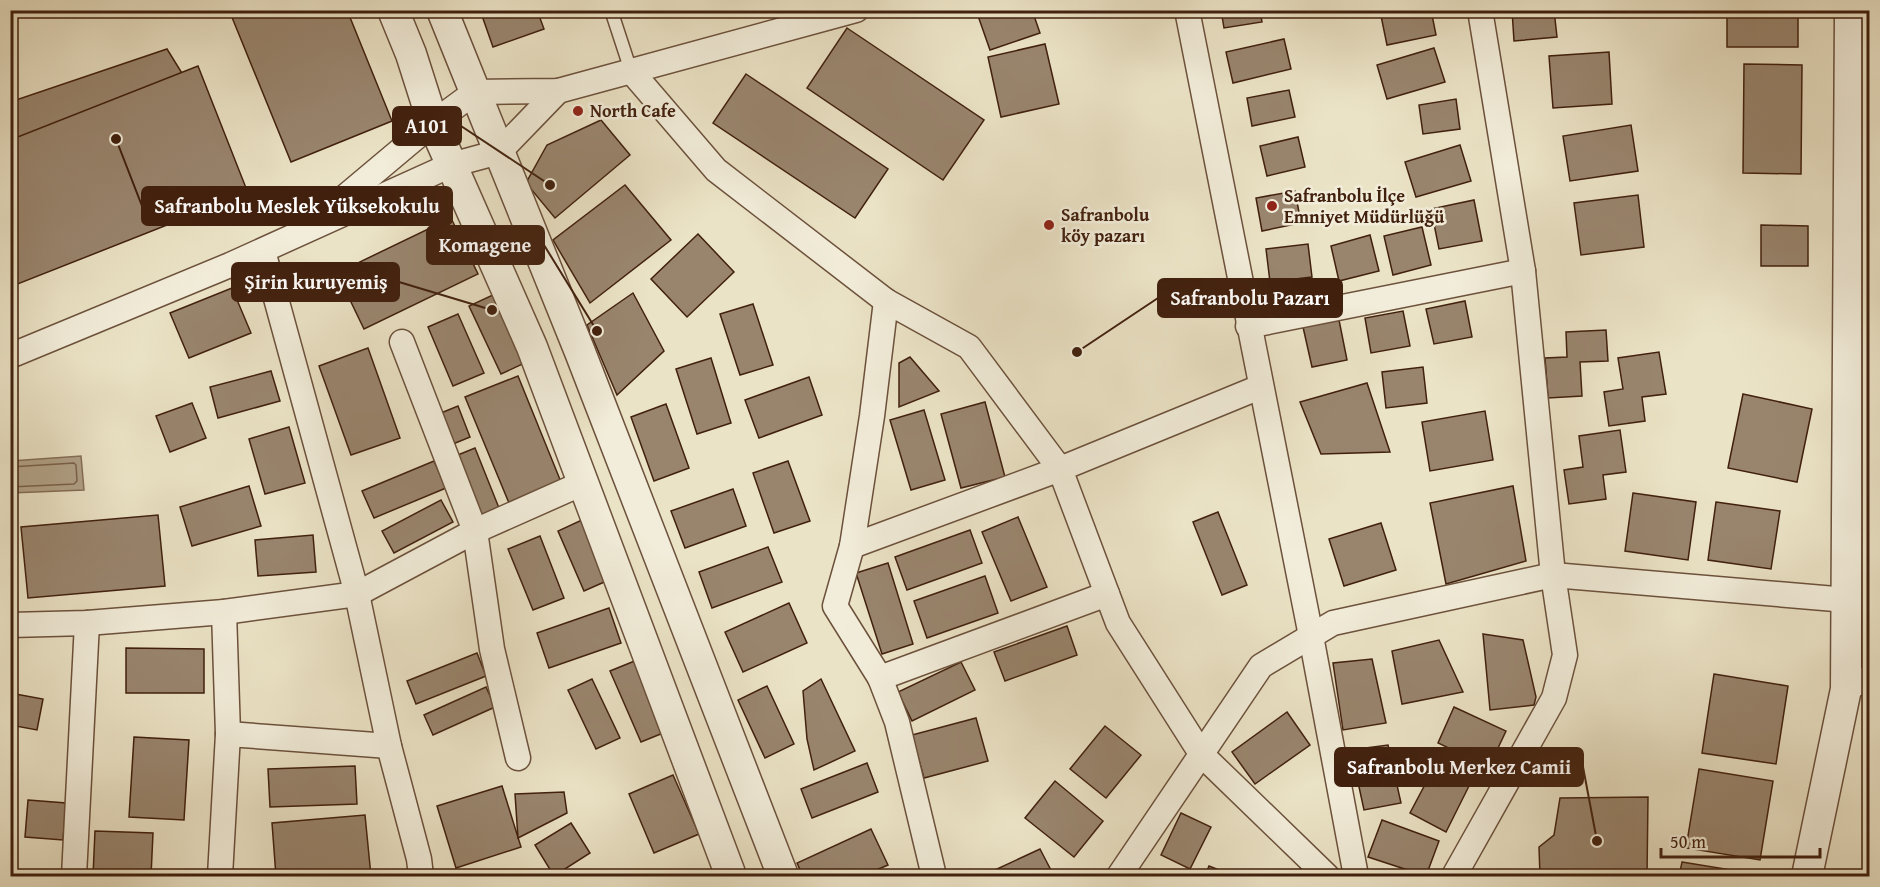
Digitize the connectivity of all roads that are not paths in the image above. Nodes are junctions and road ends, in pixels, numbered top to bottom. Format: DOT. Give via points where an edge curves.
graph roads {
  1 [pos="393,10"];
  2 [pos="442,10"];
  3 [pos="610,10"];
  4 [pos="856,10"];
  5 [pos="1187,10"];
  6 [pos="1480,10"];
  7 [pos="1850,10"];
  8 [pos="631,71"];
  9 [pos="558,91"];
  10 [pos="475,92"];
  11 [pos="433,123"];
  12 [pos="499,152"];
  13 [pos="451,165"];
  14 [pos="303,232"];
  15 [pos="263,251"];
  16 [pos="1523,271"];
  17 [pos="886,301"];
  18 [pos="1248,326"];
  19 [pos="1859,340"];
  20 [pos="402,342"];
  21 [pos="10,356"];
  22 [pos="1260,387"];
  23 [pos="1060,469"];
  24 [pos="583,483"];
  25 [pos="475,531"];
  26 [pos="852,546"];
  27 [pos="1553,575"];
  28 [pos="357,594"];
  29 [pos="1107,594"];
  30 [pos="1847,600"];
  31 [pos="224,612"];
  32 [pos="87,623"];
  33 [pos="10,625"];
  34 [pos="1311,636"];
  35 [pos="880,678"];
  36 [pos="1858,683"];
  37 [pos="228,734"];
  38 [pos="388,746"];
  39 [pos="1202,755"];
  40 [pos="518,758"];
  41 [pos="1316,872"];
  42 [pos="74,876"];
  43 [pos="220,876"];
  44 [pos="421,876"];
  45 [pos="731,876"];
  46 [pos="783,876"];
  47 [pos="934,876"];
  48 [pos="1119,876"];
  49 [pos="1356,876"];
  50 [pos="1454,876"];
  51 [pos="1807,876"];
  1 -- 11 [label="street"];
  2 -- 10 [label="street"];
  3 -- 8 [label="lane"];
  4 -- 8 [label="street"];
  5 -- 18 [label="street"];
  6 -- 16 [label="street"];
  7 -- 19 [label="street"];
  8 -- 9 [label="street"];
  8 -- 17 [label="street" via="716,170"];
  9 -- 10 [label="street"];
  9 -- 12 [label="street"];
  10 -- 11 [label="street"];
  10 -- 12 [label="street"];
  11 -- 13 [label="street"];
  11 -- 14 [label="street"];
  12 -- 13 [label="street"];
  12 -- 46 [label="street"];
  13 -- 14 [label="street"];
  13 -- 24 [label="street" via="532,347"];
  14 -- 15 [label="street"];
  15 -- 21 [label="street"];
  15 -- 28 [label="street"];
  16 -- 18 [label="street"];
  16 -- 27 [label="street"];
  17 -- 23 [label="street" via="969,347"];
  17 -- 26 [label="street"];
  18 -- 22 [label="street"];
  19 -- 30 [label="street"];
  20 -- 25 [label="street"];
  22 -- 23 [label="street"];
  22 -- 34 [label="street"];
  23 -- 26 [label="street"];
  23 -- 29 [label="street"];
  24 -- 25 [label="street"];
  24 -- 45 [label="street"];
  25 -- 28 [label="street"];
  25 -- 40 [label="street" via="492,649"];
  26 -- 35 [label="street" via="835,606"];
  27 -- 30 [label="street"];
  27 -- 34 [label="street" via="1333,623"];
  27 -- 50 [label="street" via="1566,655 1554,698"];
  28 -- 31 [label="street"];
  28 -- 38 [label="street"];
  29 -- 35 [label="street"];
  29 -- 39 [label="street" via="1118,623"];
  30 -- 36 [label="street"];
  31 -- 32 [label="street"];
  31 -- 37 [label="street"];
  32 -- 33 [label="street"];
  32 -- 42 [label="street"];
  34 -- 39 [label="street" via="1261,666"];
  34 -- 49 [label="street"];
  35 -- 47 [label="street" via="897,722"];
  36 -- 51 [label="street"];
  37 -- 38 [label="street"];
  37 -- 43 [label="street"];
  38 -- 44 [label="street"];
  39 -- 41 [label="street"];
  39 -- 48 [label="street"];
}
